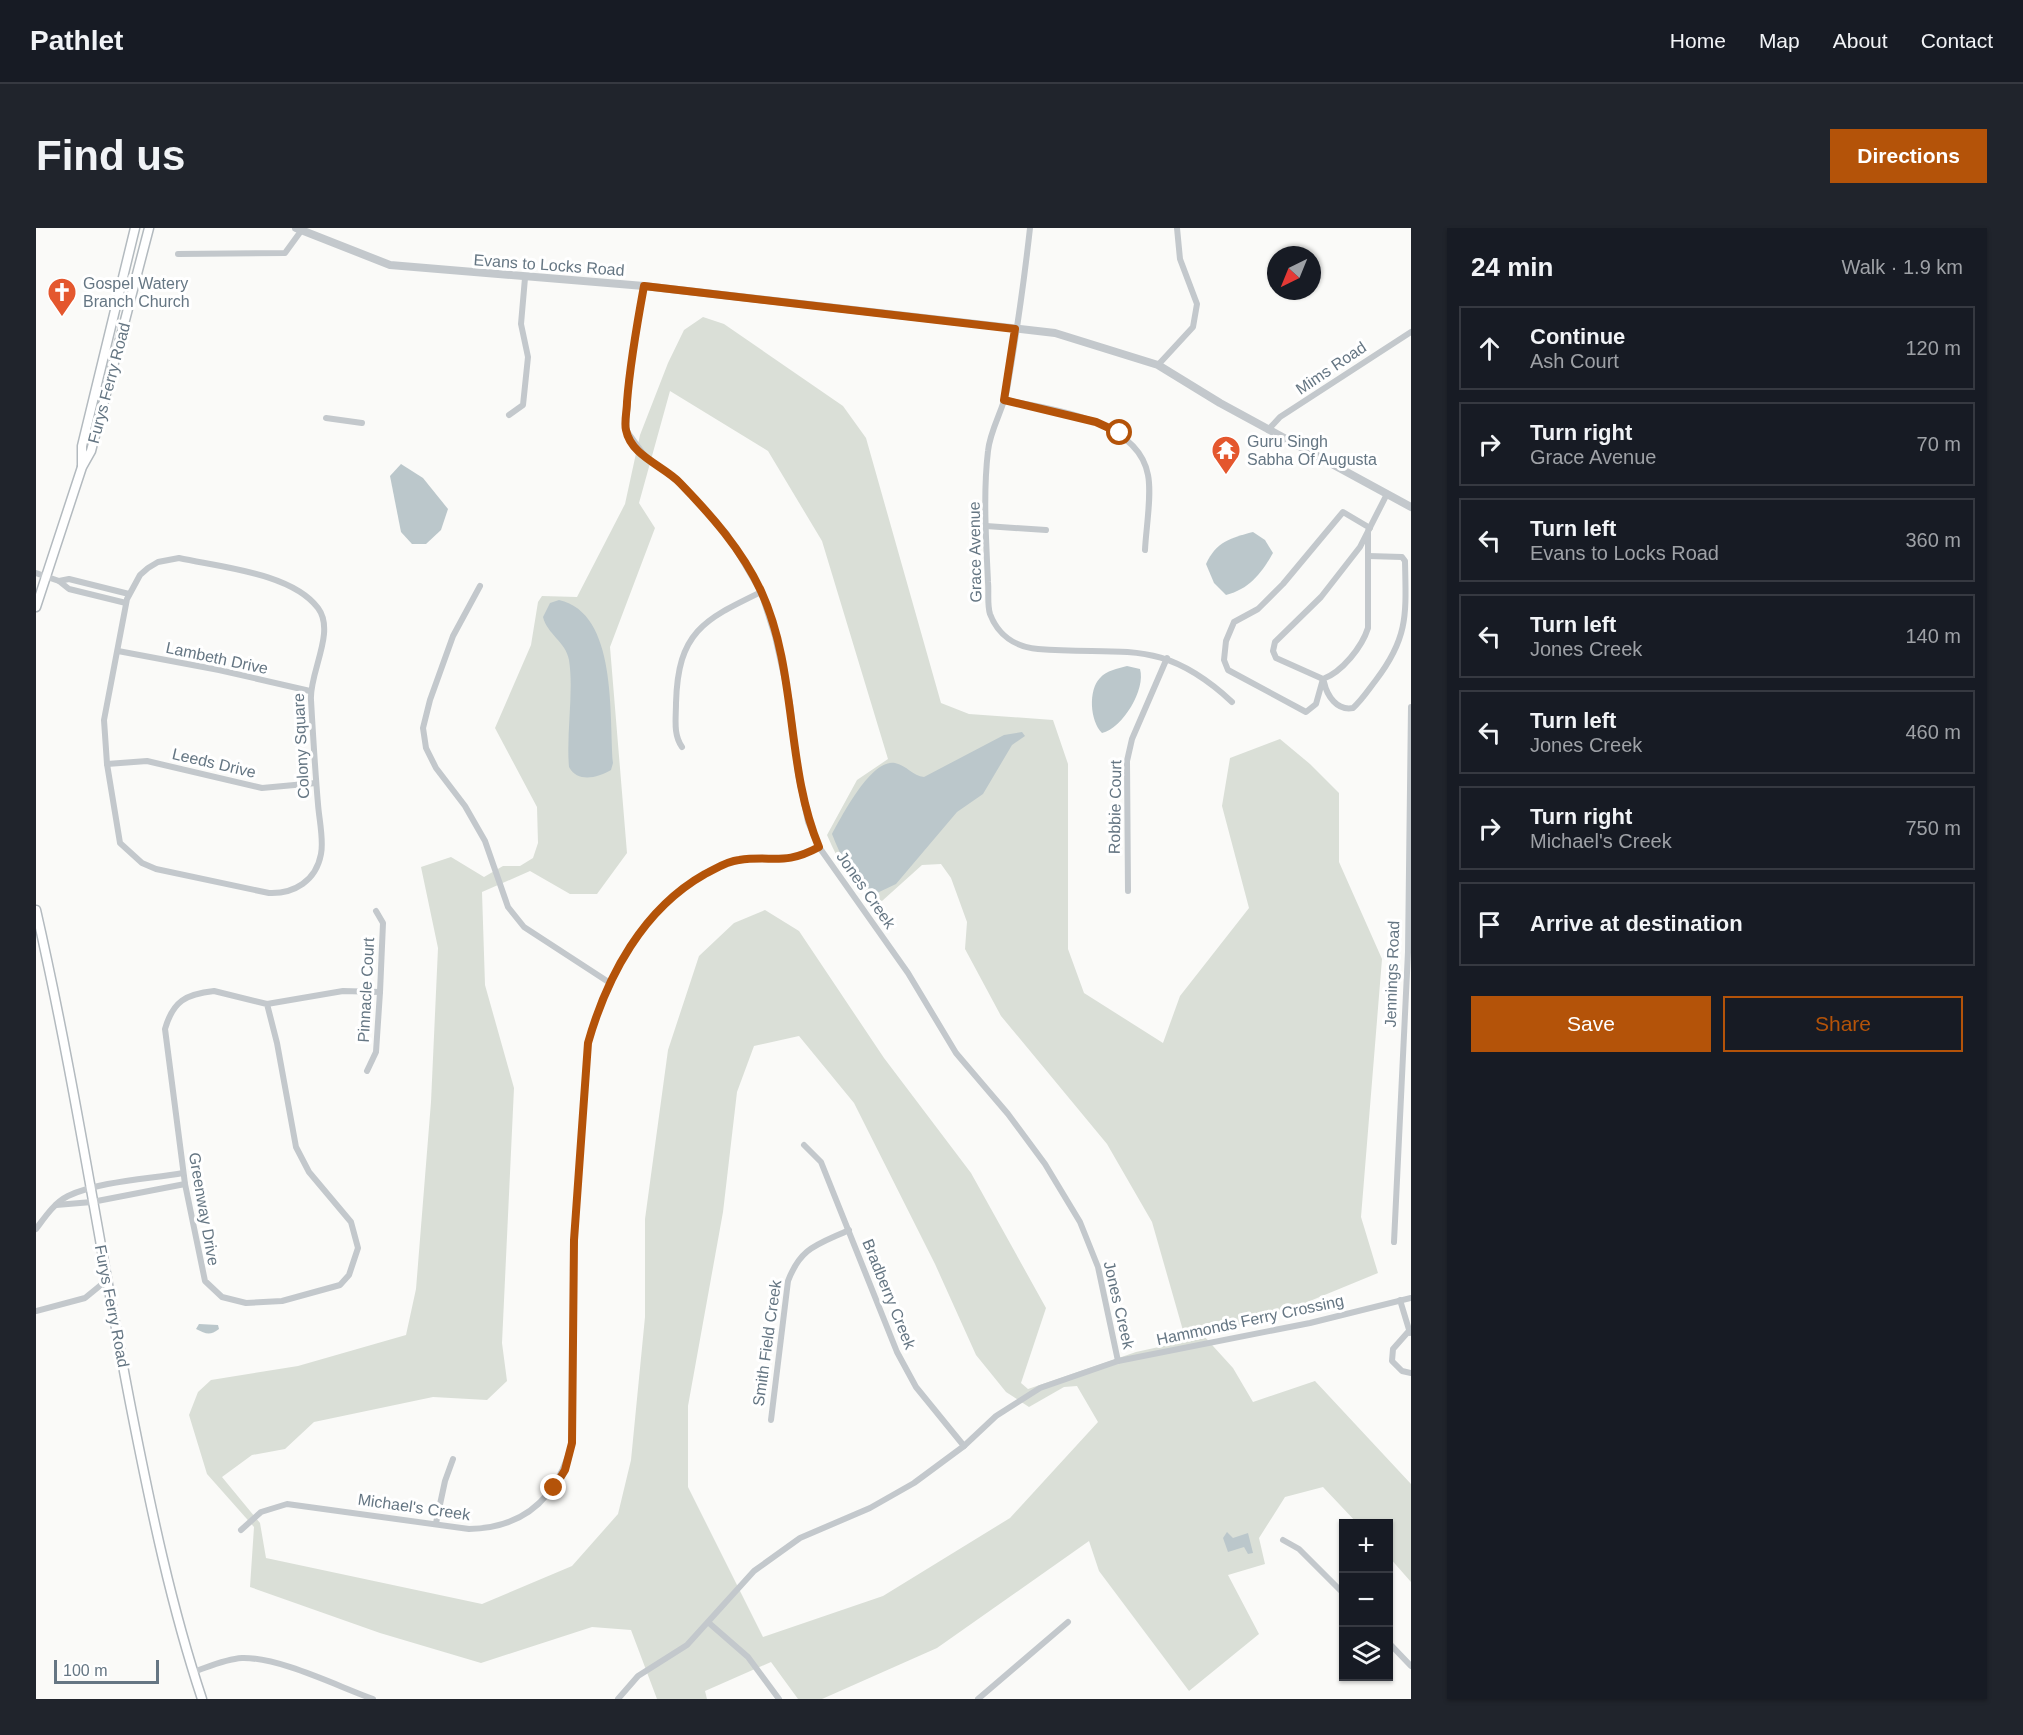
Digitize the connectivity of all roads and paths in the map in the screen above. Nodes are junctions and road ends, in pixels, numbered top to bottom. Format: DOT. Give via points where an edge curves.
graph roads {
  1 [pos="135,228"];
  2 [pos="149,228"];
  3 [pos="1030,228"];
  4 [pos="1177,228"];
  5 [pos="299,229"];
  6 [pos="178,254"];
  7 [pos="525,278"];
  8 [pos="644,286"];
  9 [pos="1015,329"];
  10 [pos="1411,332"];
  11 [pos="1158,365"];
  12 [pos="1004,400"];
  13 [pos="509,415"];
  14 [pos="326,418"];
  15 [pos="363,423"];
  16 [pos="1268,430"];
  17 [pos="82,467"];
  18 [pos="1387,494"];
  19 [pos="1411,507"];
  20 [pos="986,526"];
  21 [pos="1046,530"];
  22 [pos="1369,530"];
  23 [pos="1145,550"];
  24 [pos="1368,556"];
  25 [pos="36,573"];
  26 [pos="46,577"];
  27 [pos="59,581"];
  28 [pos="480,586"];
  29 [pos="761,592"];
  30 [pos="129,594"];
  31 [pos="126,603"];
  32 [pos="36,607"];
  33 [pos="118,651"];
  34 [pos="1167,658"];
  35 [pos="1323,679"];
  36 [pos="310,691"];
  37 [pos="1232,702"];
  38 [pos="1411,707"];
  39 [pos="682,747"];
  40 [pos="107,764"];
  41 [pos="316,783"];
  42 [pos="819,847"];
  43 [pos="1128,891"];
  44 [pos="36,910"];
  45 [pos="376,911"];
  46 [pos="1409,952"];
  47 [pos="610,983"];
  48 [pos="380,992"];
  49 [pos="267,1004"];
  50 [pos="367,1071"];
  51 [pos="804,1145"];
  52 [pos="183,1173"];
  53 [pos="185,1184"];
  54 [pos="89,1189"];
  55 [pos="92,1202"];
  56 [pos="56,1205"];
  57 [pos="36,1229"];
  58 [pos="849,1230"];
  59 [pos="1394,1242"];
  60 [pos="107,1280"];
  61 [pos="1411,1298"];
  62 [pos="1400,1300"];
  63 [pos="36,1311"];
  64 [pos="1410,1333"];
  65 [pos="1118,1361"];
  66 [pos="1411,1373"];
  67 [pos="771,1420"];
  68 [pos="964,1446"];
  69 [pos="453,1459"];
  70 [pos="436,1523"];
  71 [pos="241,1530"];
  72 [pos="1283,1540"];
  73 [pos="1339,1589"];
  74 [pos="1068,1622"];
  75 [pos="709,1623"];
  76 [pos="1393,1646"];
  77 [pos="1411,1666"];
  78 [pos="193,1672"];
  79 [pos="202,1699"];
  80 [pos="373,1699"];
  81 [pos="618,1699"];
  82 [pos="779,1699"];
  83 [pos="978,1699"];
  1 -- 17 [label="main road, Furys Ferry Road" via="82,447"];
  2 -- 17 [label="main road, Furys Ferry Road" via="92,451"];
  3 -- 9 [label="street, Grace Avenue"];
  4 -- 11 [label="street" via="1180,259 1197,304 1193,327"];
  5 -- 6 [label="street" via="285,254"];
  5 -- 7 [label="street, Evans to Locks Road" via="390,265"];
  7 -- 8 [label="street, Evans to Locks Road"];
  7 -- 13 [label="street" via="521,324 528,357 523,405"];
  8 -- 9 [label="street, Evans to Locks Road"];
  8 -- 29 [label="street, Jones Creek" via="629,376 626,430 647,459 678,480 727,534"];
  9 -- 11 [label="street, Evans to Locks Road" via="1055,333"];
  9 -- 12 [label="street, Grace Avenue"];
  10 -- 16 [label="street, Mims Road" via="1280,417"];
  11 -- 16 [label="street, Evans to Locks Road"];
  12 -- 20 [label="street, Grace Avenue" via="988,449"];
  12 -- 23 [label="street" via="1096,422 1120,433 1139,452 1148,475"];
  14 -- 15 [label="street"];
  16 -- 18 [label="street, Evans to Locks Road"];
  17 -- 26 [label="main road, Furys Ferry Road"];
  18 -- 19 [label="street, Evans to Locks Road"];
  18 -- 22 [label="street"];
  20 -- 21 [label="street"];
  20 -- 34 [label="street, Grace Avenue" via="990,613 1004,637 1037,649 1122,650"];
  22 -- 24 [label="street"];
  22 -- 35 [label="street" via="1321,597 1275,642 1276,658"];
  22 -- 35 [label="street" via="1343,512 1283,584 1258,609 1234,622 1228,633 1224,660 1228,670 1306,712 1316,704"];
  24 -- 35 [label="street" via="1368,628 1364,639 1335,675"];
  24 -- 35 [label="street" via="1402,557 1405,561 1401,640 1391,660 1353,708 1337,705"];
  25 -- 26 [label="street"];
  26 -- 27 [label="street"];
  26 -- 32 [label="main road, Furys Ferry Road"];
  27 -- 30 [label="street" via="69,579"];
  27 -- 31 [label="street" via="69,590"];
  28 -- 47 [label="street" via="453,636 430,700 423,728 426,748 484,841 507,907 524,927"];
  29 -- 39 [label="street" via="713,615 686,647 676,692 675,737"];
  29 -- 42 [label="street, Jones Creek" via="790,704 808,822"];
  30 -- 31 [label="street, Colony Square"];
  30 -- 36 [label="street, Colony Square" via="148,568 179,558 290,585 313,602 324,622"];
  31 -- 33 [label="street, Colony Square"];
  33 -- 36 [label="street, Lambeth Drive"];
  33 -- 40 [label="street, Colony Square" via="104,720"];
  34 -- 37 [label="street, Grace Avenue" via="1209,680"];
  34 -- 43 [label="street, Robbie Court" via="1132,739 1127,761"];
  36 -- 41 [label="street, Colony Square"];
  38 -- 46 [label="street, Jennings Road"];
  40 -- 41 [label="street, Leeds Drive" via="147,761 262,788"];
  40 -- 41 [label="street, Colony Square" via="120,843 142,863 269,893 298,888 317,867 322,853"];
  42 -- 47 [label="street, Michael's Creek" via="799,858 737,860 680,888 639,932"];
  42 -- 65 [label="street, Jones Creek" via="908,973 956,1053 1045,1164 1080,1222 1098,1267"];
  44 -- 54 [label="main road, Furys Ferry Road" via="56,996"];
  45 -- 48 [label="street, Pinnacle Court" via="383,923"];
  46 -- 59 [label="street, Jennings Road"];
  47 -- 70 [label="street, Michael's Creek" via="588,1043 574,1240 572,1443 565,1470 540,1503 520,1516 490,1528"];
  48 -- 49 [label="street, Greenway Drive" via="343,991"];
  48 -- 50 [label="street, Pinnacle Court" via="376,1052"];
  49 -- 52 [label="street, Greenway Drive" via="214,991 194,993 179,1000 170,1013 165,1029"];
  49 -- 53 [label="street, Greenway Drive" via="296,1147 309,1172 351,1222 356,1234 358,1248 349,1275 340,1285 282,1301 246,1303 222,1297 205,1281 201,1270"];
  51 -- 58 [label="street, Bradberry Creek" via="821,1162"];
  52 -- 53 [label="street, Greenway Drive"];
  52 -- 54 [label="street"];
  53 -- 55 [label="street"];
  54 -- 55 [label="main road, Furys Ferry Road"];
  54 -- 56 [label="street" via="66,1196"];
  55 -- 56 [label="street"];
  55 -- 60 [label="main road, Furys Ferry Road"];
  56 -- 57 [label="street"];
  58 -- 67 [label="street, Smith Field Creek" via="814,1246 796,1260 788,1281"];
  58 -- 68 [label="street, Bradberry Creek" via="897,1352 916,1387"];
  60 -- 63 [label="street" via="85,1298"];
  60 -- 78 [label="main road, Furys Ferry Road" via="154,1522"];
  61 -- 62 [label="street, Hammonds Ferry Crossing"];
  62 -- 64 [label="street"];
  62 -- 65 [label="street, Hammonds Ferry Crossing" via="1310,1323"];
  64 -- 66 [label="street" via="1393,1349 1392,1360 1402,1371"];
  65 -- 68 [label="street, Hammonds Ferry Crossing" via="1040,1388 996,1416"];
  68 -- 75 [label="street, Hammonds Ferry Crossing" via="914,1483 870,1508 800,1538 754,1571"];
  69 -- 70 [label="street" via="444,1481"];
  70 -- 71 [label="street, Michael's Creek" via="287,1504 261,1512"];
  72 -- 73 [label="street" via="1299,1549"];
  74 -- 83 [label="street"];
  75 -- 81 [label="street, Hammonds Ferry Crossing" via="687,1646 638,1676"];
  75 -- 82 [label="street" via="748,1657"];
  76 -- 77 [label="street"];
  78 -- 79 [label="main road, Furys Ferry Road"];
  78 -- 80 [label="street" via="239,1658 253,1659"];
}
